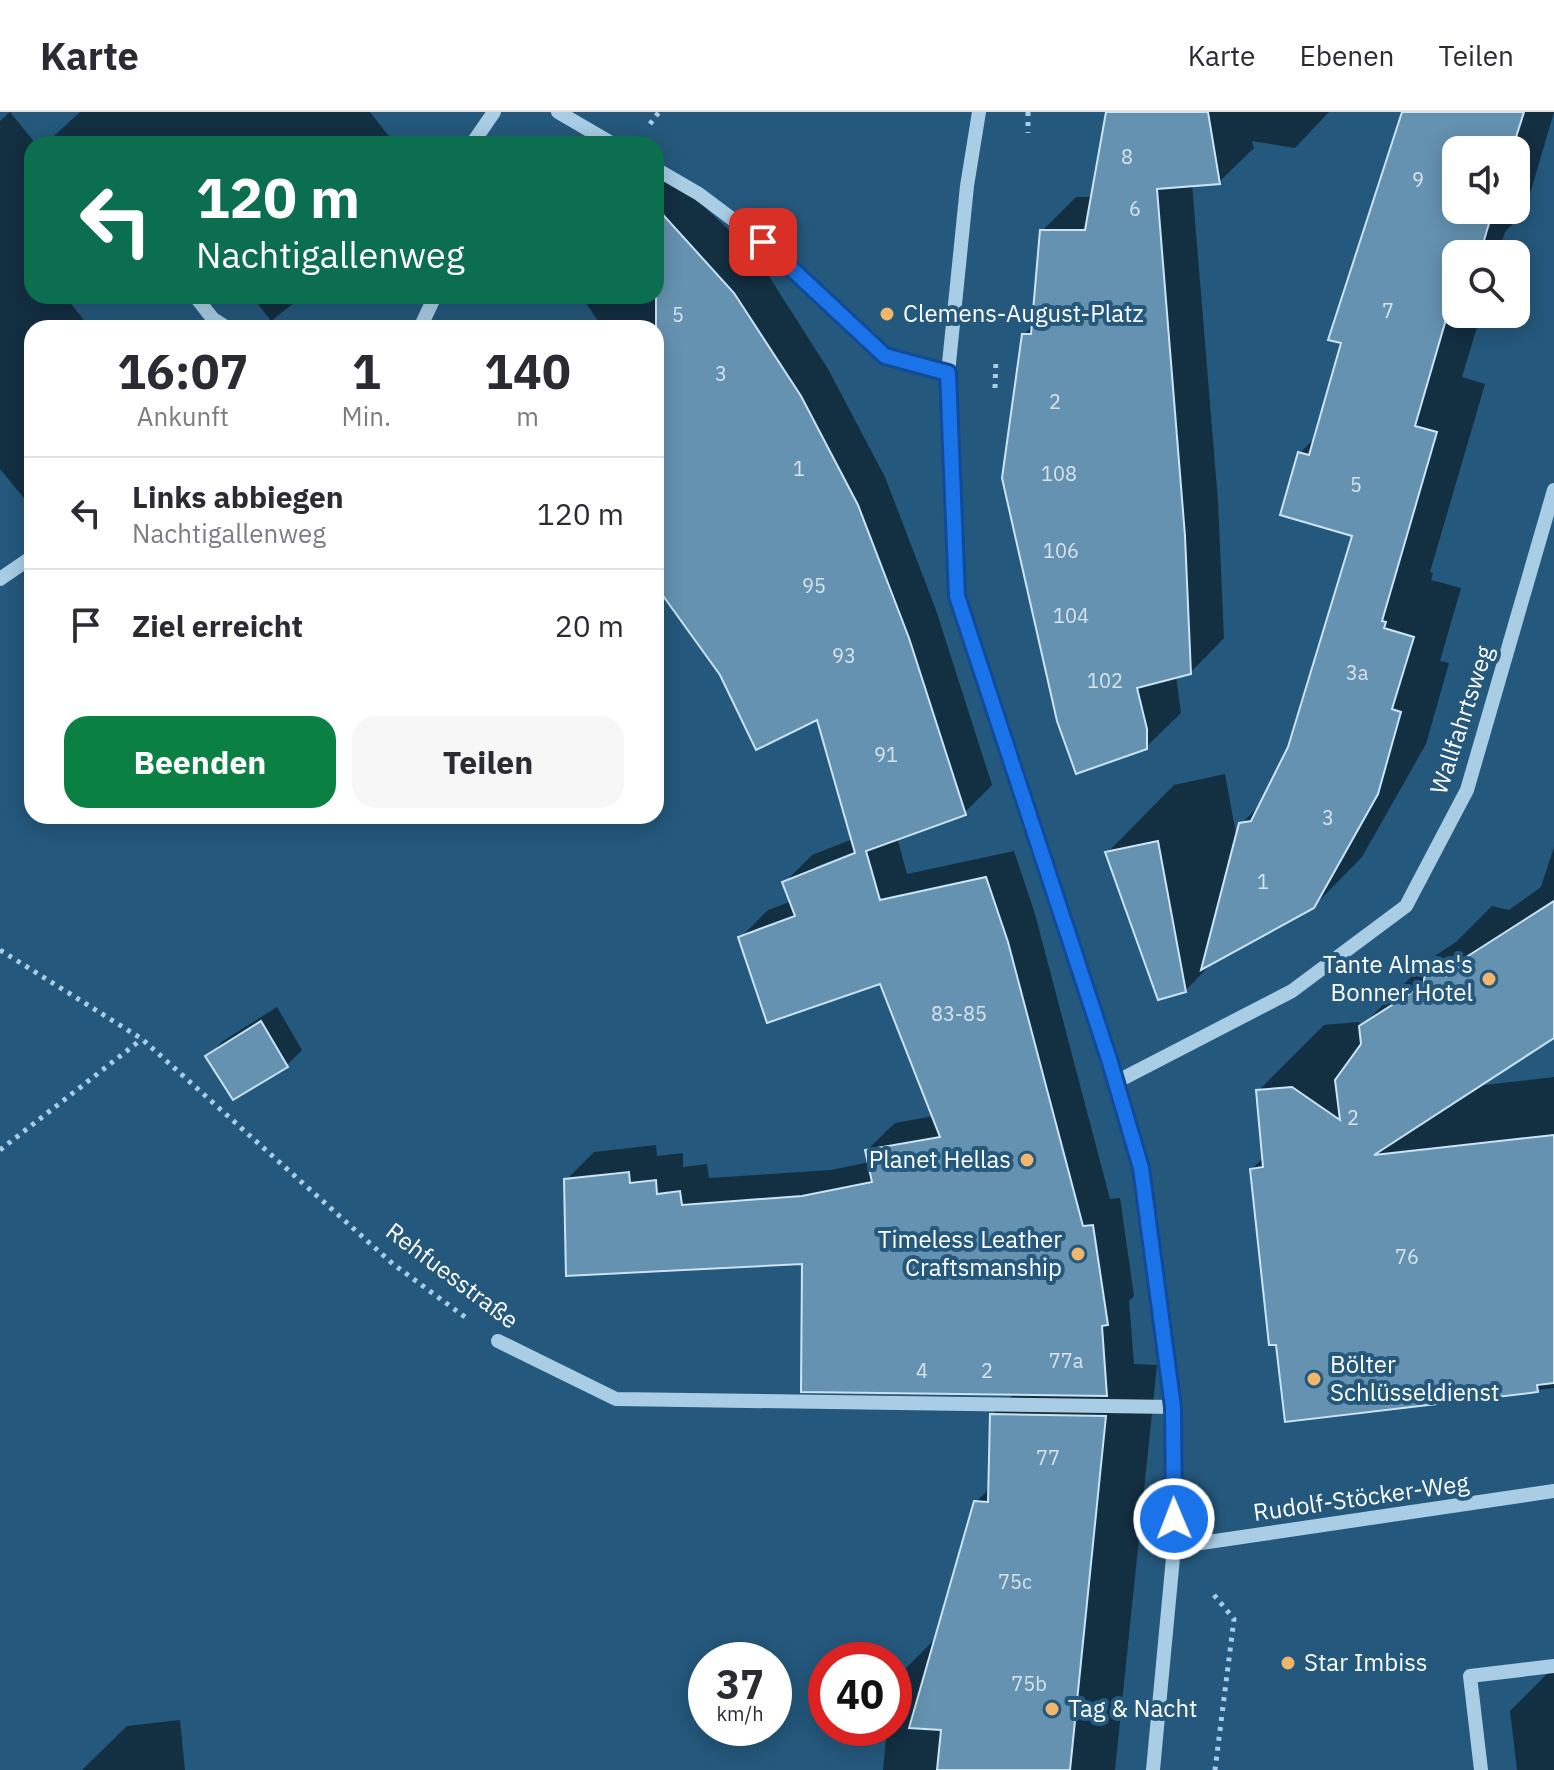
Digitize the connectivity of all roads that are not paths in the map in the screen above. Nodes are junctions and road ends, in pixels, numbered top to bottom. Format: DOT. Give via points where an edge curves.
graph roads {
  1 [pos="494,112"];
  2 [pos="558,112"];
  3 [pos="979,112"];
  4 [pos="478,136"];
  5 [pos="599,136"];
  6 [pos="664,174"];
  7 [pos="201,304"];
  8 [pos="215,320"];
  9 [pos="948,373"];
  10 [pos="1554,490"];
  11 [pos="24,562"];
  12 [pos="0,579"];
  13 [pos="1116,1082"];
  14 [pos="498,1341"];
  15 [pos="1173,1407"];
  16 [pos="1554,1491"];
  17 [pos="1174,1547"];
  18 [pos="1554,1666"];
  19 [pos="1153,1770"];
  20 [pos="1481,1770"];
  1 -- 4 [label="street"];
  2 -- 5 [label="street"];
  3 -- 9 [label="street"];
  6 -- 9 [label="street" via="784,258 885,356"];
  7 -- 8 [label="street"];
  9 -- 13 [label="street" via="957,596"];
  10 -- 13 [label="street, Wallfahrtsweg" via="1467,790 1406,906 1292,991"];
  11 -- 12 [label="street"];
  13 -- 15 [label="street" via="1141,1168"];
  14 -- 15 [label="street, Rehfuesstraße" via="616,1399"];
  15 -- 17 [label="street"];
  16 -- 17 [label="street, Rudolf-Stöcker-Weg"];
  17 -- 19 [label="street"];
  18 -- 20 [label="street" via="1470,1676"];
}
